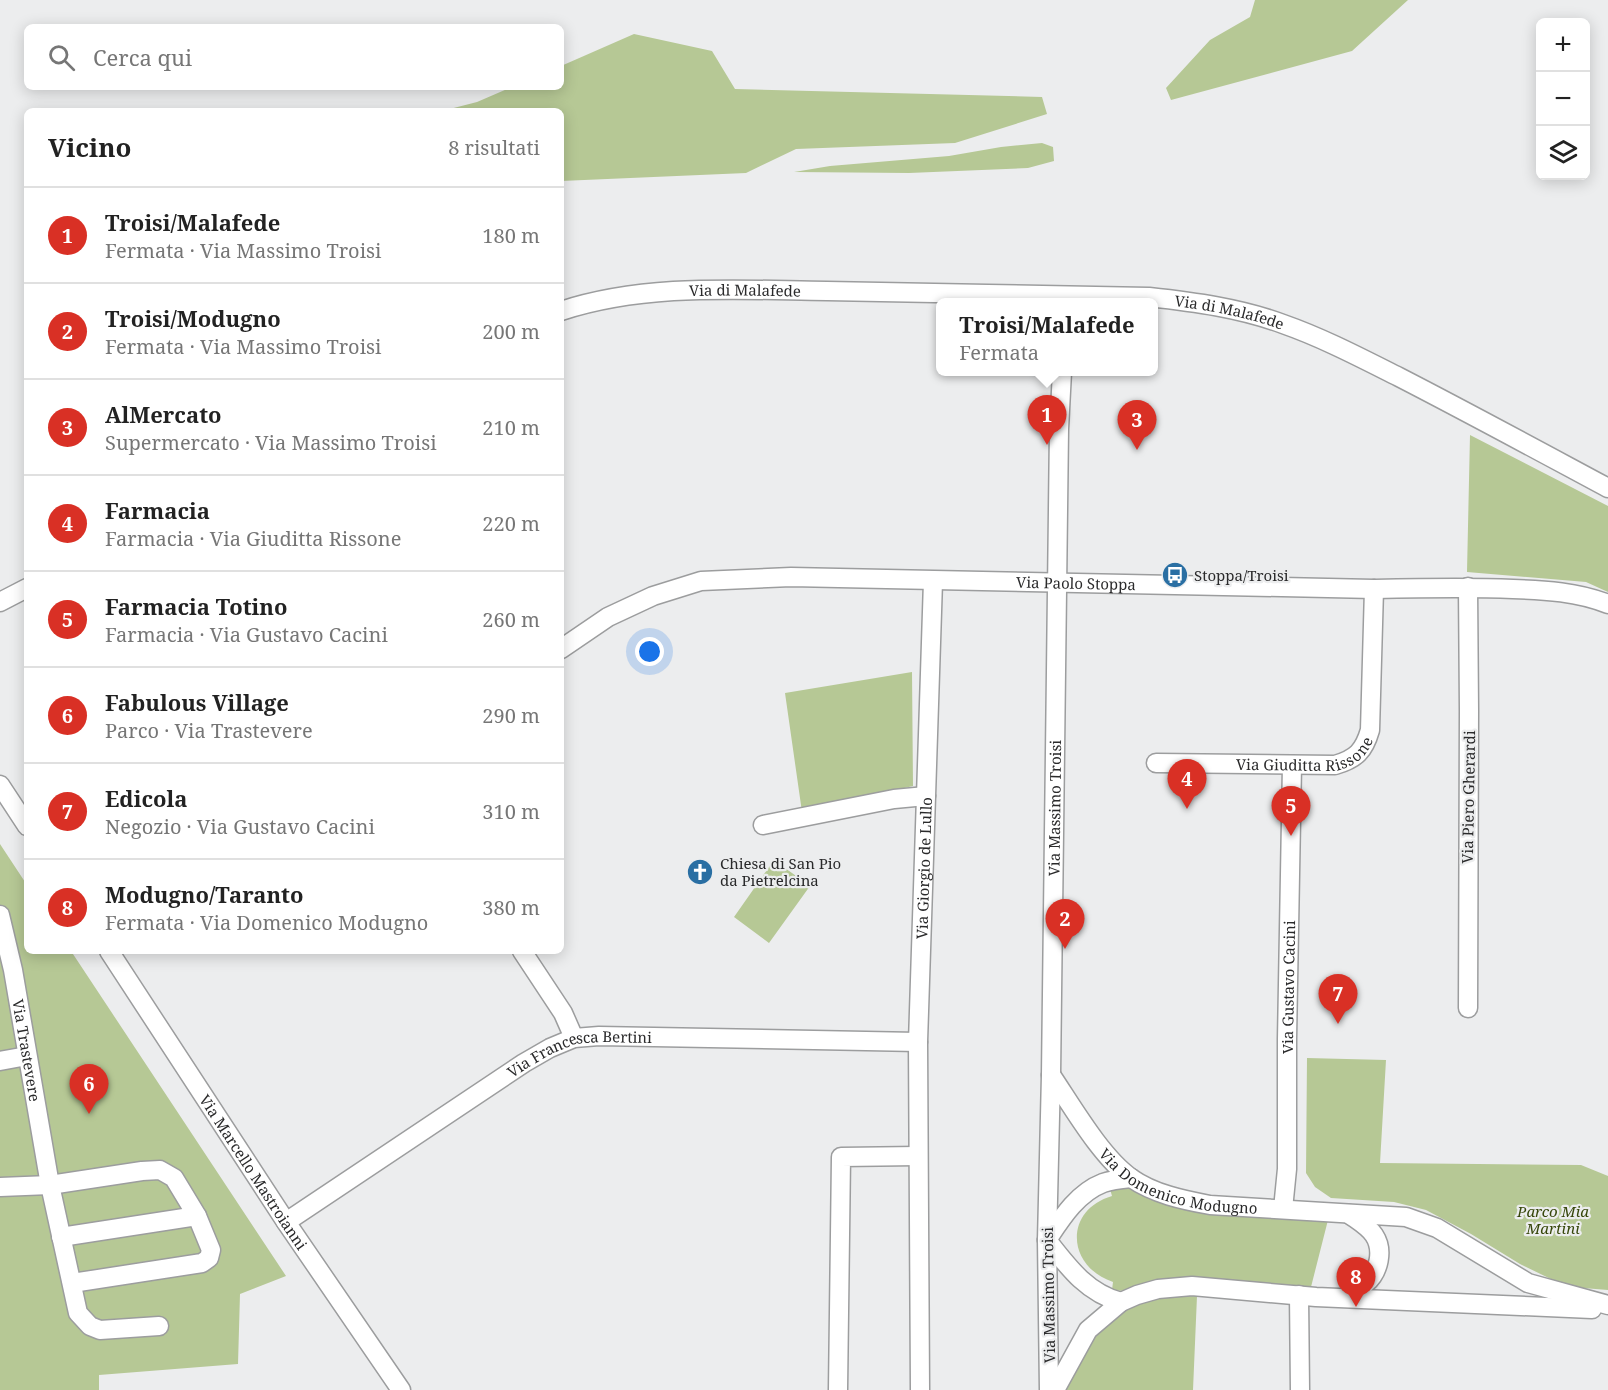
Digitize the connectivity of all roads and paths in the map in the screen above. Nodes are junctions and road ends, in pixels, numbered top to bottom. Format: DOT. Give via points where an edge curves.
graph roads {
  1 [pos="1022,298"];
  2 [pos="1108,298"];
  3 [pos="1157,298"];
  4 [pos="1158,298"];
  5 [pos="564,310"];
  6 [pos="1062,376"];
  7 [pos="1608,488"];
  8 [pos="933,581"];
  9 [pos="1058,582"];
  10 [pos="1468,586"];
  11 [pos="1374,588"];
  12 [pos="24,590"];
  13 [pos="0,602"];
  14 [pos="1608,604"];
  15 [pos="564,647"];
  16 [pos="1156,763"];
  17 [pos="1292,765"];
  18 [pos="0,785"];
  19 [pos="926,796"];
  20 [pos="24,821"];
  21 [pos="763,825"];
  22 [pos="0,915"];
  23 [pos="111,954"];
  24 [pos="524,954"];
  25 [pos="1468,1008"];
  26 [pos="574,1038"];
  27 [pos="918,1042"];
  28 [pos="27,1056"];
  29 [pos="0,1061"];
  30 [pos="1051,1075"];
  31 [pos="918,1156"];
  32 [pos="1131,1178"];
  33 [pos="50,1185"];
  34 [pos="0,1187"];
  35 [pos="1283,1209"];
  36 [pos="1347,1213"];
  37 [pos="197,1216"];
  38 [pos="286,1222"];
  39 [pos="61,1237"];
  40 [pos="1047,1240"];
  41 [pos="72,1283"];
  42 [pos="1299,1295"];
  43 [pos="1347,1297"];
  44 [pos="1121,1302"];
  45 [pos="1608,1307"];
  46 [pos="159,1326"];
  47 [pos="400,1390"];
  48 [pos="838,1390"];
  49 [pos="920,1390"];
  50 [pos="1049,1390"];
  51 [pos="1055,1390"];
  52 [pos="1299,1390"];
  1 -- 5 [label="street, Via di Malafede" via="715,291 606,298"];
  2 -- 3 [label="street, Via di Malafede"];
  4 -- 7 [label="street, Via di Malafede" via="1228,308 1282,323 1331,343"];
  6 -- 9 [label="street, Via Massimo Troisi"];
  8 -- 9 [label="street, Via Paolo Stoppa"];
  8 -- 15 [label="street, Via Paolo Stoppa" via="791,577 701,581 653,596 608,617"];
  8 -- 19 [label="street, Via Giorgio de Lullo"];
  9 -- 11 [label="street, Via Paolo Stoppa"];
  9 -- 30 [label="street, Via Massimo Troisi"];
  10 -- 11 [label="street, Via Paolo Stoppa"];
  10 -- 14 [label="street, Via Paolo Stoppa" via="1547,590"];
  10 -- 25 [label="street, Via Piero Gherardi"];
  11 -- 17 [label="street, Via Giuditta Rissone" via="1370,730 1366,745 1358,755 1335,765"];
  12 -- 13 [label="street"];
  16 -- 17 [label="street, Via Giuditta Rissone"];
  17 -- 35 [label="street, Via Gustavo Cacini" via="1287,1169"];
  18 -- 20 [label="street"];
  19 -- 21 [label="street"];
  19 -- 27 [label="street, Via Giorgio de Lullo"];
  22 -- 28 [label="street, Via Trastevere"];
  23 -- 38 [label="street, Via Marcello Mastroianni"];
  24 -- 26 [label="street" via="563,1013"];
  26 -- 27 [label="street, Via Francesca Bertini"];
  26 -- 38 [label="street, Via Francesca Bertini" via="524,1063"];
  27 -- 31 [label="street, Via Giorgio de Lullo"];
  28 -- 29 [label="street"];
  28 -- 33 [label="street, Via Trastevere"];
  30 -- 32 [label="street, Via Domenico Modugno" via="1109,1157"];
  30 -- 40 [label="street, Via Massimo Troisi"];
  31 -- 48 [label="street" via="841,1157"];
  31 -- 49 [label="street, Via Giorgio de Lullo"];
  32 -- 35 [label="street, Via Domenico Modugno" via="1183,1200"];
  32 -- 40 [label="street" via="1090,1189"];
  33 -- 34 [label="street"];
  33 -- 37 [label="street" via="160,1170 174,1178"];
  33 -- 39 [label="street, Via Trastevere"];
  35 -- 36 [label="street, Via Domenico Modugno"];
  36 -- 43 [label="street" via="1374,1235 1379,1258 1368,1282"];
  36 -- 45 [label="street, Via Domenico Modugno" via="1406,1217 1437,1228 1528,1283"];
  37 -- 39 [label="street"];
  37 -- 41 [label="street" via="211,1250 202,1263"];
  38 -- 47 [label="street, Via Marcello Mastroianni"];
  39 -- 41 [label="street, Via Trastevere"];
  40 -- 44 [label="street" via="1090,1288"];
  40 -- 50 [label="street, Via Massimo Troisi"];
  41 -- 46 [label="street, Via Trastevere" via="78,1313 90,1326 100,1330"];
  42 -- 43 [label="street, Via Domenico Modugno"];
  42 -- 44 [label="street, Via Domenico Modugno" via="1192,1286 1158,1289"];
  42 -- 52 [label="street"];
  43 -- 45 [label="street, Via Domenico Modugno"];
  44 -- 51 [label="street, Via Domenico Modugno" via="1088,1330"];
}
